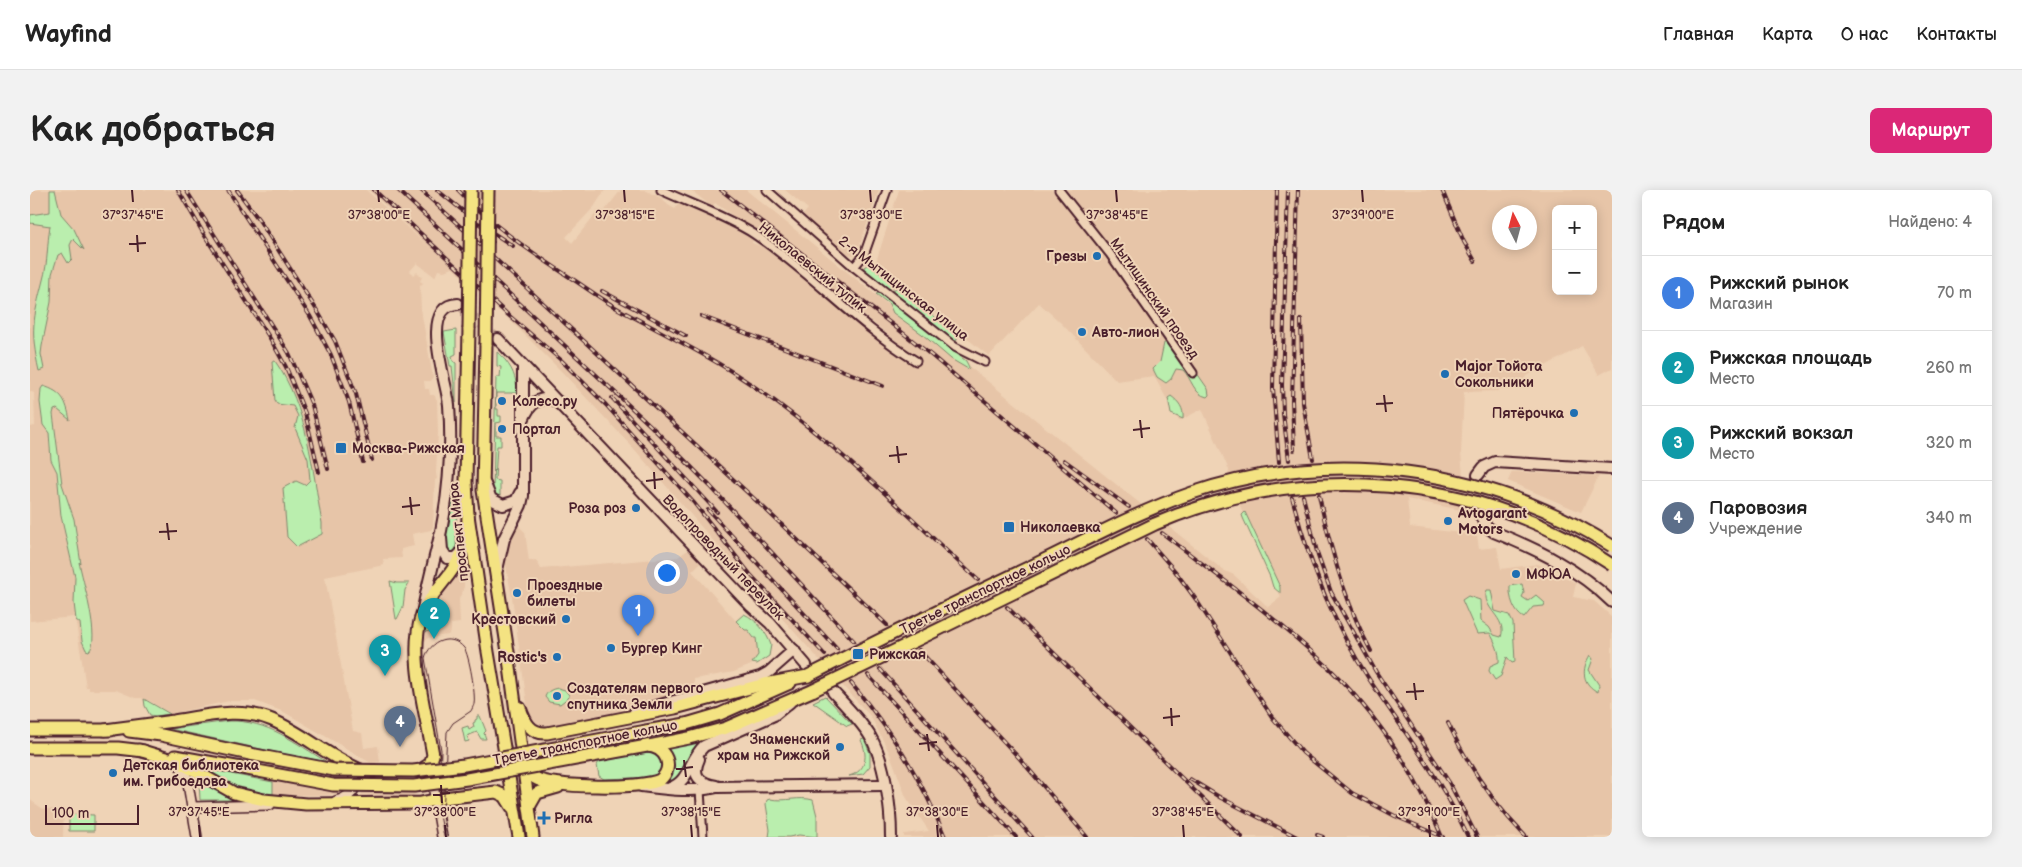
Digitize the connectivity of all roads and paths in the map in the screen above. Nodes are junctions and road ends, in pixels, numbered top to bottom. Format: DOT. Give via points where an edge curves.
graph roads {
  1 [pos="471,190"];
  2 [pos="488,190"];
  3 [pos="661,190"];
  4 [pos="767,190"];
  5 [pos="887,190"];
  6 [pos="1059,190"];
  7 [pos="854,267"];
  8 [pos="458,304"];
  9 [pos="498,339"];
  10 [pos="916,361"];
  11 [pos="984,362"];
  12 [pos="523,366"];
  13 [pos="1193,374"];
  14 [pos="558,402"];
  15 [pos="523,419"];
  16 [pos="1612,469"];
  17 [pos="483,474"];
  18 [pos="1478,475"];
  19 [pos="523,480"];
  20 [pos="1479,513"];
  21 [pos="468,515"];
  22 [pos="441,532"];
  23 [pos="1612,546"];
  24 [pos="464,547"];
  25 [pos="1612,565"];
  26 [pos="498,587"];
  27 [pos="1612,602"];
  28 [pos="422,614"];
  29 [pos="794,650"];
  30 [pos="807,670"];
  31 [pos="833,692"];
  32 [pos="514,695"];
  33 [pos="791,701"];
  34 [pos="615,720"];
  35 [pos="30,730"];
  36 [pos="105,730"];
  37 [pos="726,737"];
  38 [pos="647,746"];
  39 [pos="30,748"];
  40 [pos="521,748"];
  41 [pos="139,750"];
  42 [pos="433,755"];
  43 [pos="168,758"];
  44 [pos="345,762"];
  45 [pos="884,784"];
  46 [pos="566,785"];
  47 [pos="635,785"];
  48 [pos="717,787"];
  49 [pos="664,789"];
  50 [pos="700,790"];
  51 [pos="436,800"];
  52 [pos="306,804"];
  53 [pos="326,804"];
  54 [pos="193,807"];
  55 [pos="529,807"];
  56 [pos="515,813"];
  57 [pos="197,837"];
  58 [pos="442,837"];
  59 [pos="520,837"];
  60 [pos="533,837"];
  61 [pos="703,837"];
  62 [pos="891,837"];
  1 -- 21 [label="main road, проспект Мира, bridge"];
  2 -- 17 [label="main road, bridge"];
  3 -- 10 [label="street, Николаевский тупик" via="753,233 848,312"];
  4 -- 7 [label="street, 2-я Мытищинская улица"];
  5 -- 7 [label="street" via="864,254"];
  6 -- 13 [label="street, Мытищинский проезд" via="1110,254"];
  7 -- 11 [label="street, 2-я Мытищинская улица" via="955,347"];
  8 -- 22 [label="main road" via="444,309 436,329 448,397 450,433"];
  9 -- 12 [label="main road, Водопроводный переулок"];
  12 -- 14 [label="main road, Водопроводный переулок"];
  12 -- 15 [label="main road"];
  14 -- 15 [label="main road" via="546,398 537,401"];
  14 -- 29 [label="main road, Водопроводный переулок"];
  15 -- 19 [label="main road"];
  16 -- 18 [label="main road" via="1495,462 1484,467"];
  17 -- 19 [label="main road" via="491,500 503,505 519,498"];
  17 -- 26 [label="main road" via="485,513"];
  19 -- 26 [label="main road" via="521,505 504,538 499,556"];
  20 -- 27 [label="main road" via="1486,526 1494,532 1556,560 1586,579"];
  21 -- 24 [label="main road"];
  21 -- 56 [label="main road, проспект Мира"];
  22 -- 24 [label="main road" via="442,550 447,558 456,558"];
  22 -- 28 [label="main road"];
  23 -- 30 [label="main road, Третье транспортное кольцо, bridge" via="1535,506 1487,488 1435,476 1355,468 1264,475 1208,488 1148,510"];
  24 -- 28 [label="main road" via="459,560 430,597"];
  25 -- 33 [label="main road, Третье транспортное кольцо, bridge" via="1529,520 1456,497 1373,484 1275,489 1212,503 1155,524"];
  26 -- 32 [label="main road"];
  28 -- 42 [label="main road" via="417,636 417,663"];
  29 -- 30 [label="main road, Водопроводный переулок"];
  29 -- 34 [label="main road" via="760,677"];
  30 -- 34 [label="main road" via="681,706"];
  30 -- 36 [label="main road, Третье транспортное кольцо, bridge" via="720,714 686,724 464,765 413,771 334,770 161,735"];
  31 -- 45 [label="main road" via="871,737"];
  32 -- 34 [label="main road" via="530,729 538,733"];
  32 -- 40 [label="main road"];
  33 -- 37 [label="main road" via="774,715"];
  33 -- 38 [label="main road, Третье транспортное кольцо" via="726,728"];
  35 -- 36 [label="main road"];
  36 -- 44 [label="main road" via="212,715 252,714 279,723"];
  37 -- 48 [label="main road" via="706,749 696,767 699,780"];
  37 -- 49 [label="main road" via="704,746 677,786"];
  38 -- 41 [label="main road, Третье транспортное кольцо, bridge" via="467,780 378,787 333,785"];
  38 -- 47 [label="main road" via="656,747 665,754 668,763 666,774 656,782"];
  39 -- 41 [label="main road"];
  40 -- 46 [label="main road" via="535,778"];
  40 -- 55 [label="main road"];
  41 -- 43 [label="main road"];
  42 -- 44 [label="main road" via="430,764 417,771 366,772"];
  42 -- 51 [label="street"];
  43 -- 52 [label="main road" via="243,796"];
  43 -- 54 [label="street" via="181,766 186,774"];
  44 -- 53 [label="street" via="354,776 354,790 346,798"];
  45 -- 48 [label="main road"];
  45 -- 62 [label="main road"];
  46 -- 47 [label="main road"];
  46 -- 55 [label="main road" via="540,791 532,798"];
  47 -- 49 [label="main road"];
  48 -- 50 [label="main road"];
  49 -- 50 [label="main road"];
  50 -- 61 [label="street"];
  51 -- 53 [label="main road"];
  51 -- 56 [label="main road" via="496,792 505,796"];
  51 -- 58 [label="street"];
  52 -- 53 [label="main road"];
  52 -- 54 [label="street"];
  54 -- 57 [label="street"];
  55 -- 60 [label="main road"];
  56 -- 59 [label="main road, проспект Мира"];
}
